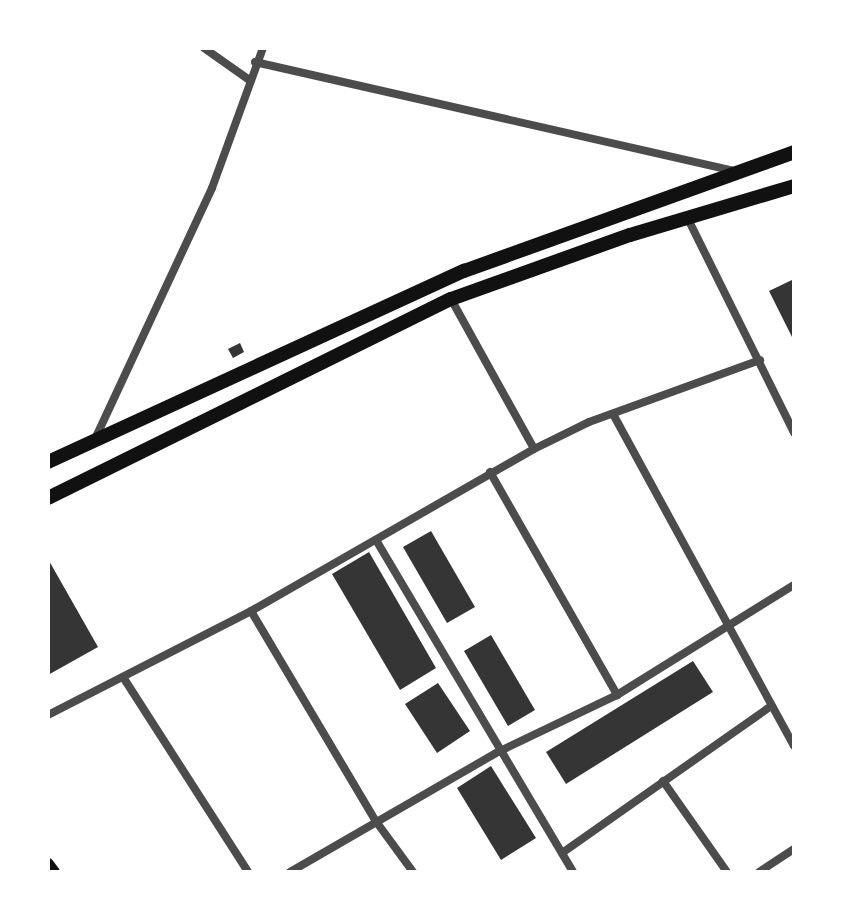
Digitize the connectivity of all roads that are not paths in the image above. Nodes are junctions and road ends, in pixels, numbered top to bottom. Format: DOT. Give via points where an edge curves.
graph roads {
  1 [pos="204,48"];
  2 [pos="263,48"];
  3 [pos="255,62"];
  4 [pos="248,79"];
  5 [pos="794,152"];
  6 [pos="733,171"];
  7 [pos="794,186"];
  8 [pos="687,217"];
  9 [pos="451,299"];
  10 [pos="760,360"];
  11 [pos="613,414"];
  12 [pos="794,433"];
  13 [pos="93,444"];
  14 [pos="534,449"];
  15 [pos="48,462"];
  16 [pos="490,472"];
  17 [pos="48,498"];
  18 [pos="376,540"];
  19 [pos="794,585"];
  20 [pos="251,611"];
  21 [pos="727,628"];
  22 [pos="123,677"];
  23 [pos="617,695"];
  24 [pos="771,706"];
  25 [pos="48,715"];
  26 [pos="794,746"];
  27 [pos="500,751"];
  28 [pos="663,781"];
  29 [pos="375,820"];
  30 [pos="794,849"];
  31 [pos="562,853"];
  32 [pos="48,864"];
  33 [pos="54,872"];
  34 [pos="248,872"];
  35 [pos="290,872"];
  36 [pos="413,872"];
  37 [pos="573,872"];
  38 [pos="727,872"];
  39 [pos="759,872"];
  1 -- 4 [label="street"];
  2 -- 3 [label="street"];
  3 -- 4 [label="street"];
  3 -- 6 [label="street"];
  4 -- 13 [label="street" via="212,188"];
  5 -- 6 [label="main road"];
  6 -- 13 [label="main road" via="464,271"];
  7 -- 8 [label="main road"];
  8 -- 9 [label="main road"];
  8 -- 10 [label="street"];
  9 -- 14 [label="street"];
  9 -- 17 [label="main road"];
  10 -- 11 [label="street"];
  10 -- 12 [label="street"];
  11 -- 14 [label="street"];
  11 -- 21 [label="street"];
  13 -- 15 [label="main road"];
  14 -- 16 [label="street"];
  16 -- 18 [label="street"];
  16 -- 23 [label="street"];
  18 -- 20 [label="street"];
  18 -- 27 [label="street"];
  19 -- 21 [label="street"];
  20 -- 22 [label="street"];
  20 -- 29 [label="street"];
  21 -- 23 [label="street"];
  21 -- 24 [label="street"];
  22 -- 25 [label="street"];
  22 -- 34 [label="street"];
  23 -- 27 [label="street"];
  24 -- 26 [label="street"];
  24 -- 28 [label="street"];
  27 -- 29 [label="street"];
  27 -- 31 [label="street"];
  28 -- 31 [label="street"];
  28 -- 38 [label="street"];
  29 -- 35 [label="street"];
  29 -- 36 [label="street"];
  30 -- 39 [label="street"];
  31 -- 37 [label="street"];
  32 -- 33 [label="main road"];
}
